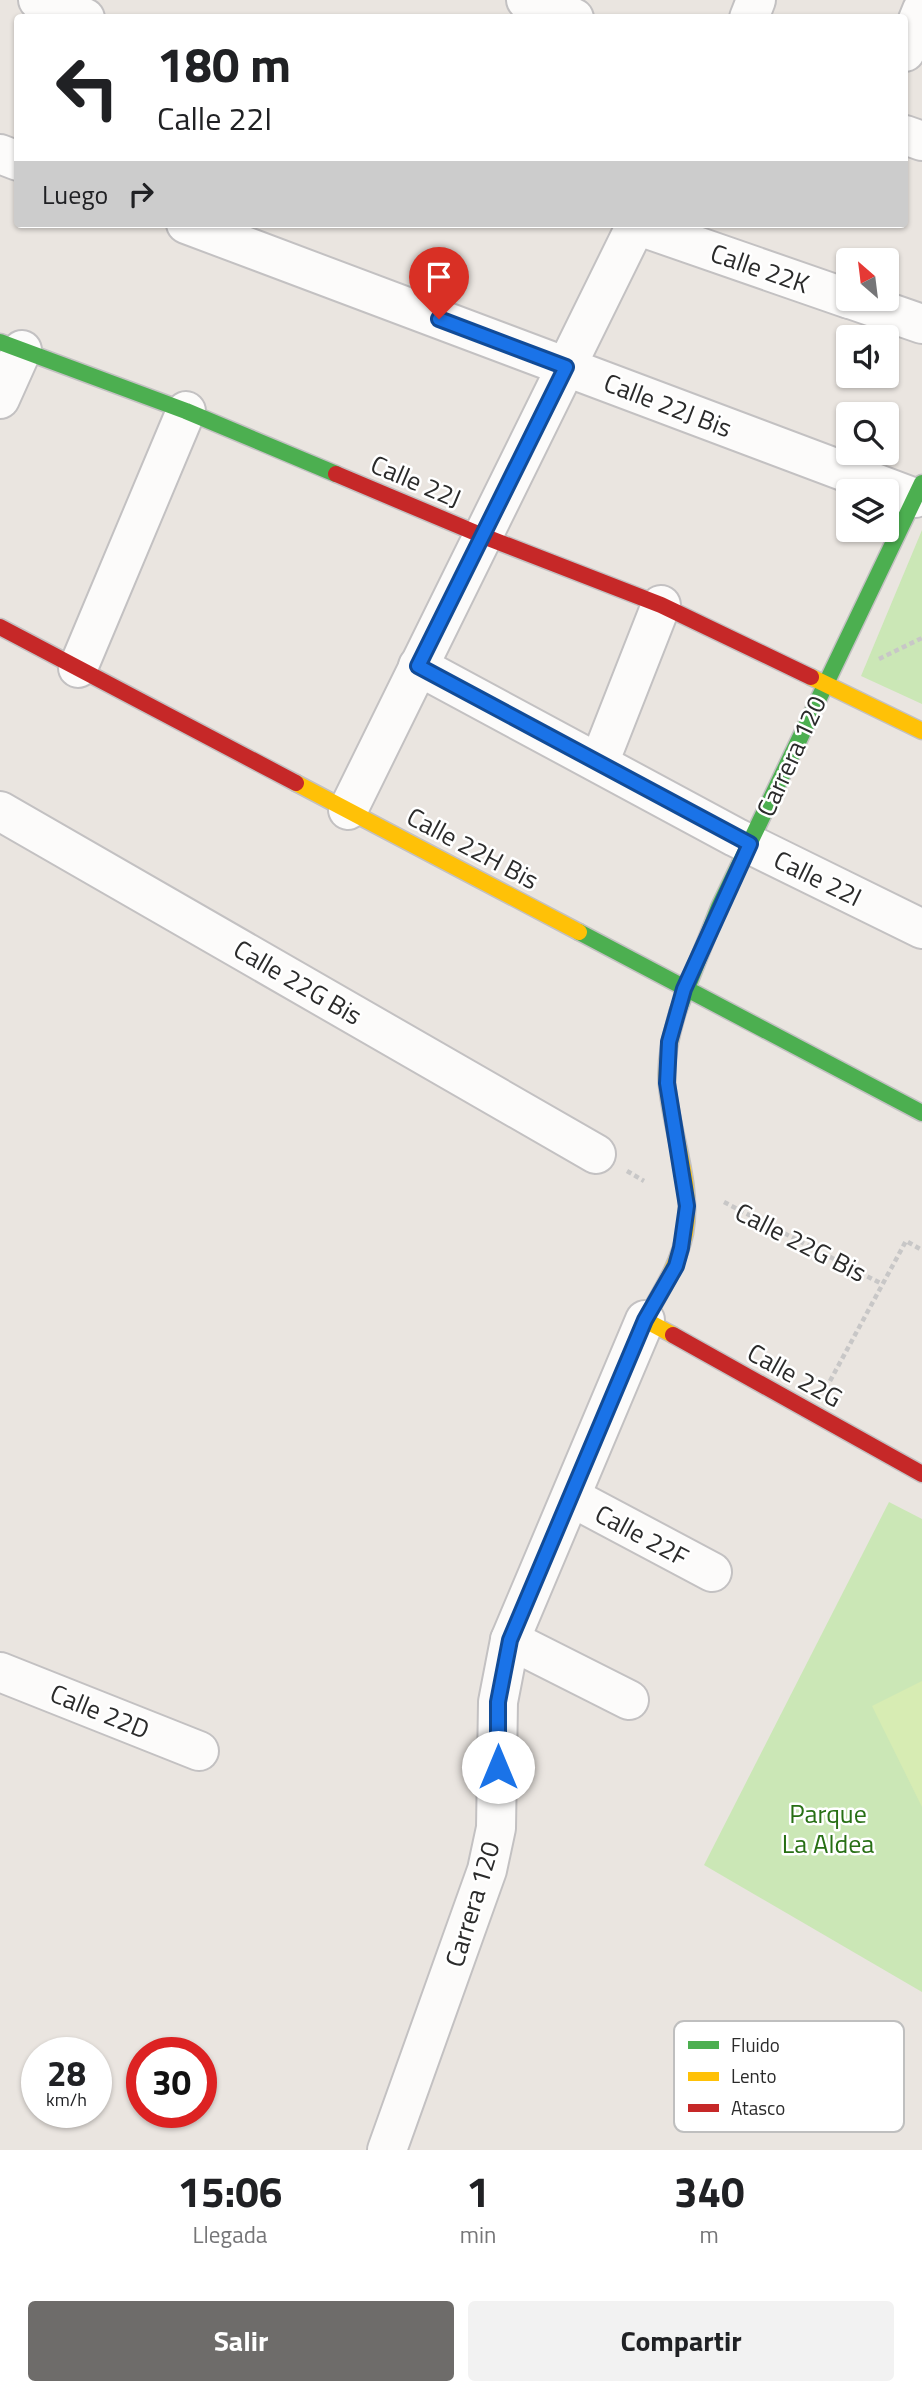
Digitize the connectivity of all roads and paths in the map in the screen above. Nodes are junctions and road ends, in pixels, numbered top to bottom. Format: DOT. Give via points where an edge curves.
graph roads {
  1 [pos="38,0"];
  2 [pos="526,0"];
  3 [pos="922,10"];
  4 [pos="75,14"];
  5 [pos="563,14"];
  6 [pos="908,45"];
  7 [pos="197,228"];
  8 [pos="633,228"];
  9 [pos="643,228"];
  10 [pos="836,295"];
  11 [pos="887,312"];
  12 [pos="922,324"];
  13 [pos="11,346"];
  14 [pos="566,367"];
  15 [pos="0,400"];
  16 [pos="186,411"];
  17 [pos="919,491"];
  18 [pos="483,536"];
  19 [pos="661,605"];
  20 [pos="0,627"];
  21 [pos="418,666"];
  22 [pos="78,668"];
  23 [pos="824,686"];
  24 [pos="922,731"];
  25 [pos="599,763"];
  26 [pos="348,810"];
  27 [pos="0,811"];
  28 [pos="750,844"];
  29 [pos="922,929"];
  30 [pos="684,989"];
  31 [pos="922,1113"];
  32 [pos="596,1154"];
  33 [pos="683,1180"];
  34 [pos="922,1250"];
  35 [pos="882,1284"];
  36 [pos="645,1320"];
  37 [pos="813,1413"];
  38 [pos="922,1474"];
  39 [pos="571,1497"];
  40 [pos="712,1572"];
  41 [pos="510,1640"];
  42 [pos="0,1672"];
  43 [pos="629,1700"];
  44 [pos="199,1751"];
  45 [pos="387,2150"];
  1 -- 4 [label="street"];
  2 -- 5 [label="street"];
  3 -- 6 [label="street"];
  7 -- 14 [label="street, Calle 22J Bis"];
  8 -- 14 [label="street"];
  9 -- 10 [label="street, Calle 22K"];
  11 -- 12 [label="street, Calle 22K"];
  13 -- 15 [label="street"];
  13 -- 16 [label="street, Calle 22J"];
  14 -- 17 [label="street, Calle 22J Bis"];
  14 -- 18 [label="street"];
  16 -- 18 [label="street, Calle 22J"];
  16 -- 22 [label="street"];
  17 -- 23 [label="street, Carrera 120"];
  18 -- 19 [label="street, Calle 22J"];
  18 -- 21 [label="street"];
  19 -- 23 [label="street, Calle 22J"];
  19 -- 25 [label="street"];
  20 -- 22 [label="street, Calle 22H Bis"];
  21 -- 25 [label="street, Calle 22I"];
  21 -- 26 [label="street"];
  22 -- 26 [label="street, Calle 22H Bis"];
  23 -- 24 [label="street, Calle 22J"];
  23 -- 28 [label="street, Carrera 120"];
  25 -- 28 [label="street, Calle 22I"];
  26 -- 30 [label="street, Calle 22H Bis"];
  27 -- 32 [label="street, Calle 22G Bis"];
  28 -- 29 [label="street, Calle 22I"];
  28 -- 30 [label="street, Carrera 120"];
  30 -- 31 [label="street, Calle 22H Bis"];
  30 -- 33 [label="street, Carrera 120" via="669,1042 667,1083"];
  33 -- 35 [label="path, Calle 22G Bis"];
  33 -- 36 [label="street, Carrera 120" via="685,1231 676,1266"];
  34 -- 35 [label="path" via="906,1241"];
  35 -- 37 [label="path"];
  36 -- 37 [label="street, Calle 22G"];
  36 -- 39 [label="street, Carrera 120"];
  37 -- 38 [label="street, Calle 22G"];
  39 -- 40 [label="street, Calle 22F"];
  39 -- 41 [label="street, Carrera 120"];
  41 -- 43 [label="street"];
  41 -- 45 [label="street, Carrera 120" via="498,1702 496,1828 488,1870"];
  42 -- 44 [label="street, Calle 22D"];
}
